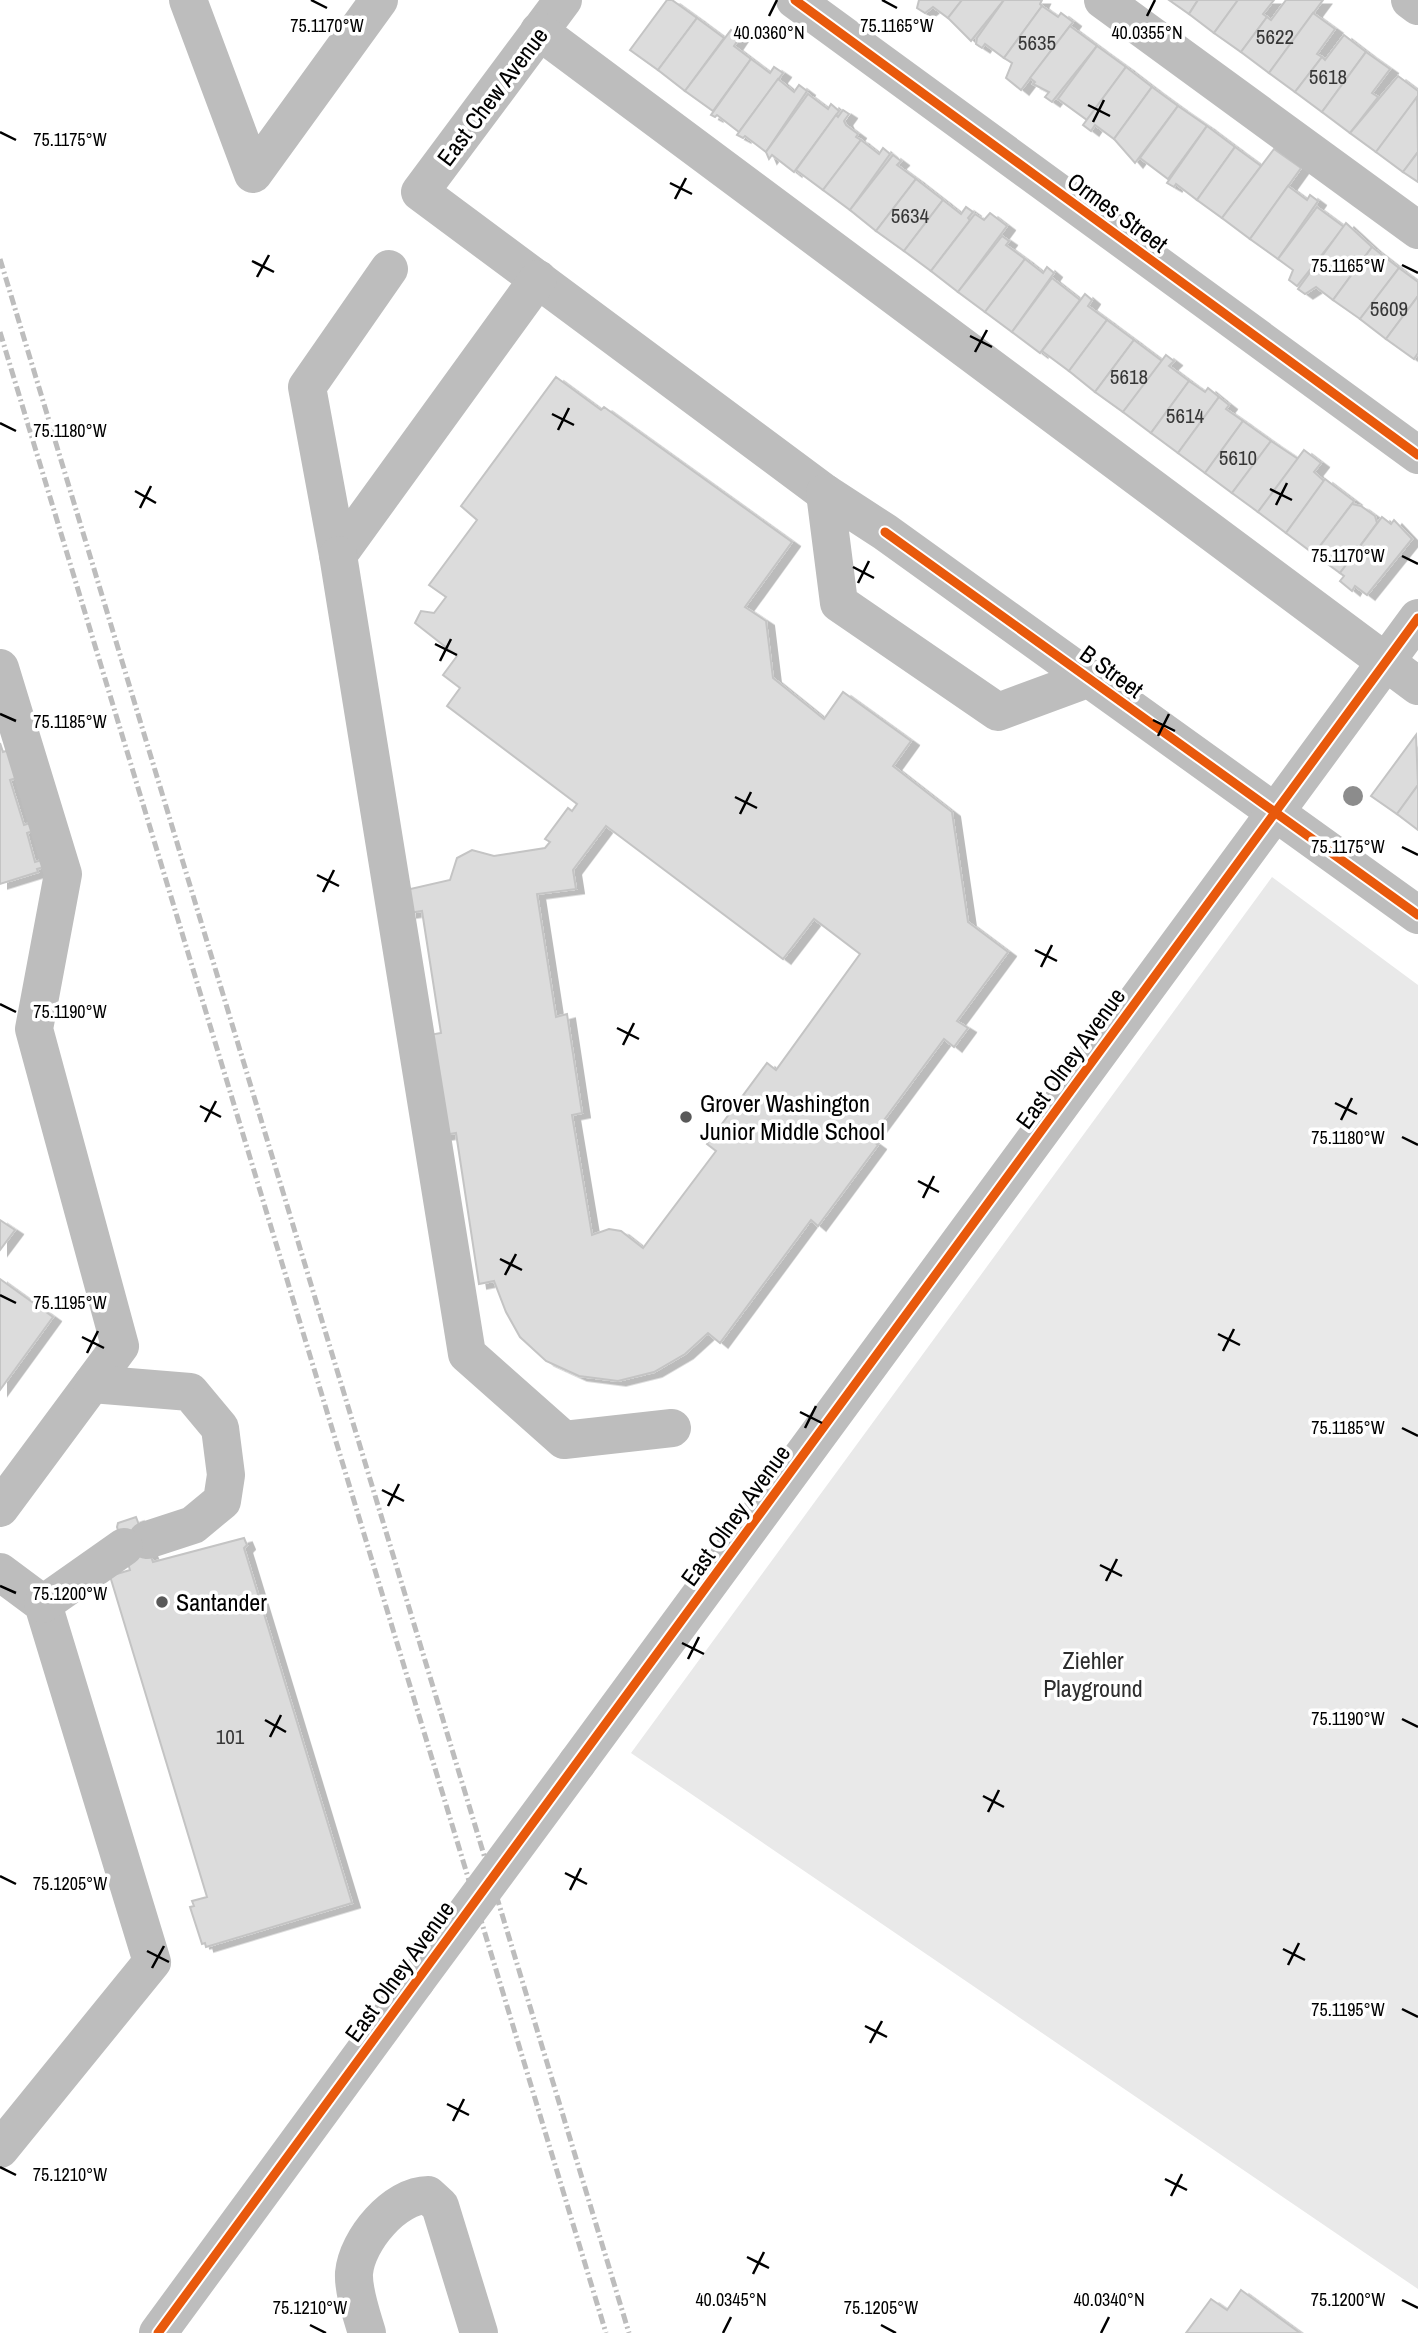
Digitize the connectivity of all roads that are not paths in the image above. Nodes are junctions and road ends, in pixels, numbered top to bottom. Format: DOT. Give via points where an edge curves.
graph roads {
  1 [pos="188,0"];
  2 [pos="379,0"];
  3 [pos="563,0"];
  4 [pos="795,0"];
  5 [pos="1103,0"];
  6 [pos="1410,0"];
  7 [pos="1418,6"];
  8 [pos="540,31"];
  9 [pos="420,192"];
  10 [pos="1418,230"];
  11 [pos="389,269"];
  12 [pos="538,279"];
  13 [pos="1418,455"];
  14 [pos="825,493"];
  15 [pos="338,555"];
  16 [pos="1418,618"];
  17 [pos="1385,663"];
  18 [pos="0,668"];
  19 [pos="1090,678"];
  20 [pos="1418,686"];
  21 [pos="1276,812"];
  22 [pos="1418,915"];
  23 [pos="92,1384"];
  24 [pos="671,1428"];
  25 [pos="0,1508"];
  26 [pos="0,1572"];
  27 [pos="43,1604"];
  28 [pos="0,2149"];
  29 [pos="158,2333"];
  30 [pos="367,2333"];
  31 [pos="479,2333"];
  1 -- 2 [label="street" via="253,174"];
  3 -- 8 [label="street, East Chew Avenue"];
  4 -- 13 [label="street, Ormes Street"];
  5 -- 10 [label="street"];
  6 -- 7 [label="street"];
  8 -- 9 [label="street, East Chew Avenue"];
  8 -- 17 [label="street"];
  9 -- 12 [label="street, B Street"];
  11 -- 15 [label="street" via="307,387"];
  12 -- 14 [label="street, B Street"];
  12 -- 15 [label="street"];
  14 -- 19 [label="street, B Street"];
  14 -- 19 [label="street" via="839,603 998,712"];
  15 -- 24 [label="street" via="467,1354 564,1440"];
  16 -- 17 [label="street, East Olney Avenue"];
  17 -- 20 [label="street"];
  17 -- 21 [label="street, East Olney Avenue"];
  18 -- 23 [label="street" via="63,874 34,1029 120,1346"];
  19 -- 21 [label="street, B Street"];
  21 -- 22 [label="street, B Street"];
  21 -- 29 [label="street, East Olney Avenue, bridge"];
  23 -- 25 [label="street"];
  23 -- 27 [label="street" via="190,1392 220,1429 226,1475 222,1501 193,1525 135,1544"];
  26 -- 27 [label="street"];
  27 -- 28 [label="street" via="152,1962"];
  30 -- 31 [label="street" via="354,2274 360,2250 393,2206 413,2195 428,2195 440,2206"];
}
